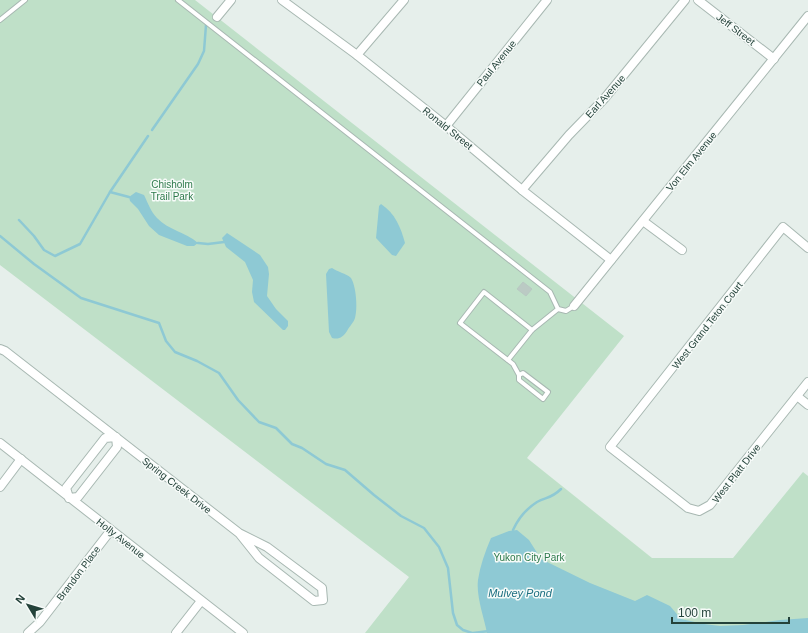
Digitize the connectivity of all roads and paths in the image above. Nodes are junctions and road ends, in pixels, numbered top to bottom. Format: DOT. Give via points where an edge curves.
graph roads {
  1 [pos="25,0"];
  2 [pos="178,0"];
  3 [pos="231,0"];
  4 [pos="282,0"];
  5 [pos="404,0"];
  6 [pos="547,0"];
  7 [pos="685,0"];
  8 [pos="698,0"];
  9 [pos="808,16"];
  10 [pos="217,17"];
  11 [pos="0,20"];
  12 [pos="357,55"];
  13 [pos="774,59"];
  14 [pos="446,126"];
  15 [pos="522,190"];
  16 [pos="643,221"];
  17 [pos="808,248"];
  18 [pos="682,250"];
  19 [pos="611,260"];
  20 [pos="574,306"];
  21 [pos="558,309"];
  22 [pos="532,330"];
  23 [pos="2,348"];
  24 [pos="508,360"];
  25 [pos="518,375"];
  26 [pos="808,382"];
  27 [pos="797,396"];
  28 [pos="808,405"];
  29 [pos="116,437"];
  30 [pos="0,443"];
  31 [pos="610,447"];
  32 [pos="21,460"];
  33 [pos="0,486"];
  34 [pos="69,498"];
  35 [pos="111,530"];
  36 [pos="239,533"];
  37 [pos="201,601"];
  38 [pos="28,633"];
  39 [pos="176,633"];
  40 [pos="242,633"];
  1 -- 11 [label="lane"];
  2 -- 21 [label="lane" via="550,292"];
  3 -- 10 [label="street"];
  4 -- 12 [label="street, Ronald Street"];
  5 -- 12 [label="street"];
  6 -- 14 [label="street, Paul Avenue"];
  7 -- 15 [label="street, Earl Avenue" via="604,99 569,134"];
  8 -- 13 [label="street, Jeff Street"];
  9 -- 13 [label="street, Von Elm Avenue"];
  12 -- 14 [label="street, Ronald Street"];
  13 -- 16 [label="street, Von Elm Avenue"];
  14 -- 15 [label="street, Ronald Street"];
  15 -- 19 [label="street, Ronald Street"];
  16 -- 18 [label="street"];
  16 -- 19 [label="street, Von Elm Avenue"];
  17 -- 31 [label="street, West Grand Teton Court" via="783,227"];
  19 -- 20 [label="street, Von Elm Avenue"];
  20 -- 21 [label="lane" via="566,311"];
  21 -- 22 [label="lane"];
  22 -- 24 [label="lane"];
  22 -- 24 [label="lane" via="484,292 460,322"];
  23 -- 29 [label="street, Spring Creek Drive"];
  24 -- 25 [label="lane"];
  25 -- 25 [label="lane" via="519,380 543,399 548,392 523,373"];
  26 -- 27 [label="street, West Platt Drive"];
  27 -- 28 [label="street"];
  27 -- 31 [label="street, West Platt Drive" via="710,505 700,511 688,508"];
  29 -- 34 [label="street" via="118,447 113,454 78,497"];
  29 -- 34 [label="street" via="105,438 71,481 66,488"];
  29 -- 36 [label="street, Spring Creek Drive"];
  30 -- 32 [label="street, Holly Avenue"];
  32 -- 33 [label="street"];
  32 -- 34 [label="street, Holly Avenue"];
  34 -- 35 [label="street, Holly Avenue"];
  35 -- 37 [label="street, Holly Avenue"];
  35 -- 38 [label="street, Brandon Place" via="40,622"];
  36 -- 36 [label="street, Spring Creek Drive" via="267,547 322,588 323,600 314,601 259,558"];
  37 -- 39 [label="street"];
  37 -- 40 [label="street, Holly Avenue"];
}
